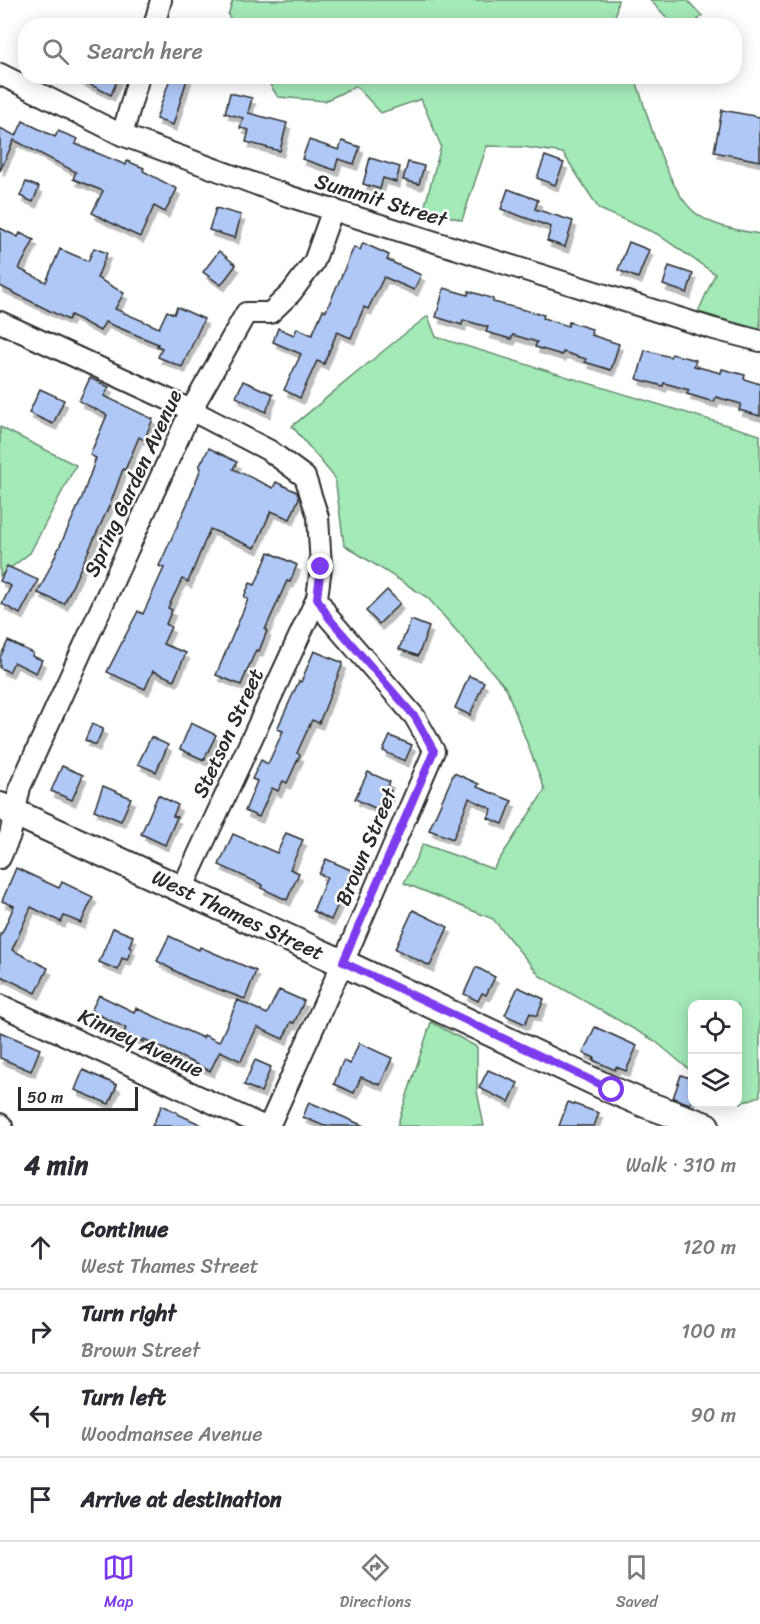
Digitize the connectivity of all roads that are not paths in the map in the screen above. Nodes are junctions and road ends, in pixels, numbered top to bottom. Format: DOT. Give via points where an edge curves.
graph roads {
  1 [pos="162,0"];
  2 [pos="156,18"];
  3 [pos="0,74"];
  4 [pos="18,83"];
  5 [pos="20,84"];
  6 [pos="137,84"];
  7 [pos="122,135"];
  8 [pos="333,209"];
  9 [pos="0,322"];
  10 [pos="760,341"];
  11 [pos="191,410"];
  12 [pos="317,598"];
  13 [pos="7,809"];
  14 [pos="0,858"];
  15 [pos="182,889"];
  16 [pos="343,962"];
  17 [pos="0,1005"];
  18 [pos="263,1126"];
  19 [pos="269,1126"];
  20 [pos="706,1126"];
  1 -- 2 [label="street"];
  3 -- 4 [label="street, Summit Street"];
  5 -- 7 [label="street, Summit Street"];
  6 -- 7 [label="street"];
  7 -- 8 [label="street, Summit Street"];
  8 -- 10 [label="street, Summit Street"];
  8 -- 11 [label="street, Spring Garden Avenue" via="314,262 270,313 246,313"];
  9 -- 11 [label="street, Stetson Street"];
  11 -- 12 [label="street, Stetson Street" via="270,451 305,477 318,517 321,567"];
  11 -- 13 [label="street, Spring Garden Avenue"];
  12 -- 15 [label="street, Stetson Street"];
  12 -- 16 [label="street, Brown Street" via="329,618 415,717 434,751"];
  13 -- 14 [label="street, Spring Garden Avenue" via="10,835"];
  13 -- 15 [label="main road, West Thames Street"];
  15 -- 16 [label="main road, West Thames Street"];
  16 -- 19 [label="street, Brown Street"];
  16 -- 20 [label="main road, West Thames Street" via="612,1090"];
  17 -- 18 [label="street, Kinney Avenue"];
}
